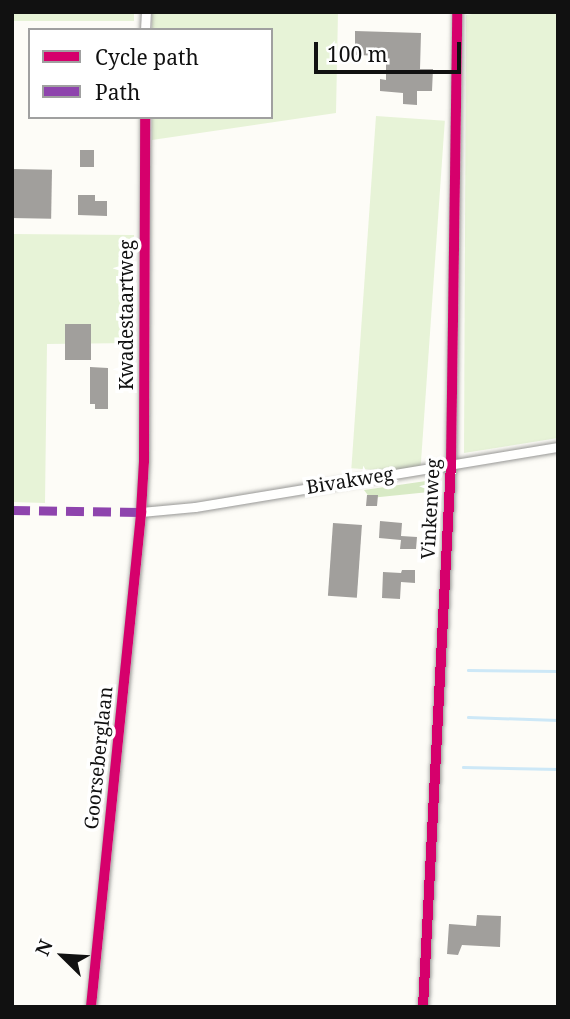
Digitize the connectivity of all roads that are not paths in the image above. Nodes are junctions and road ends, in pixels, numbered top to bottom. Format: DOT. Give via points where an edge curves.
graph roads {
  1 [pos="457,12"];
  2 [pos="145,119"];
  3 [pos="558,447"];
  4 [pos="451,464"];
  5 [pos="141,512"];
  6 [pos="91,1007"];
  7 [pos="423,1007"];
  1 -- 4 [label="street, Vinkenweg"];
  2 -- 5 [label="street, Kwadestaartweg"];
  3 -- 4 [label="street, Bivakweg"];
  4 -- 5 [label="street, Bivakweg"];
  4 -- 7 [label="street, Vinkenweg"];
  5 -- 6 [label="street, Goorseberglaan"];
}
